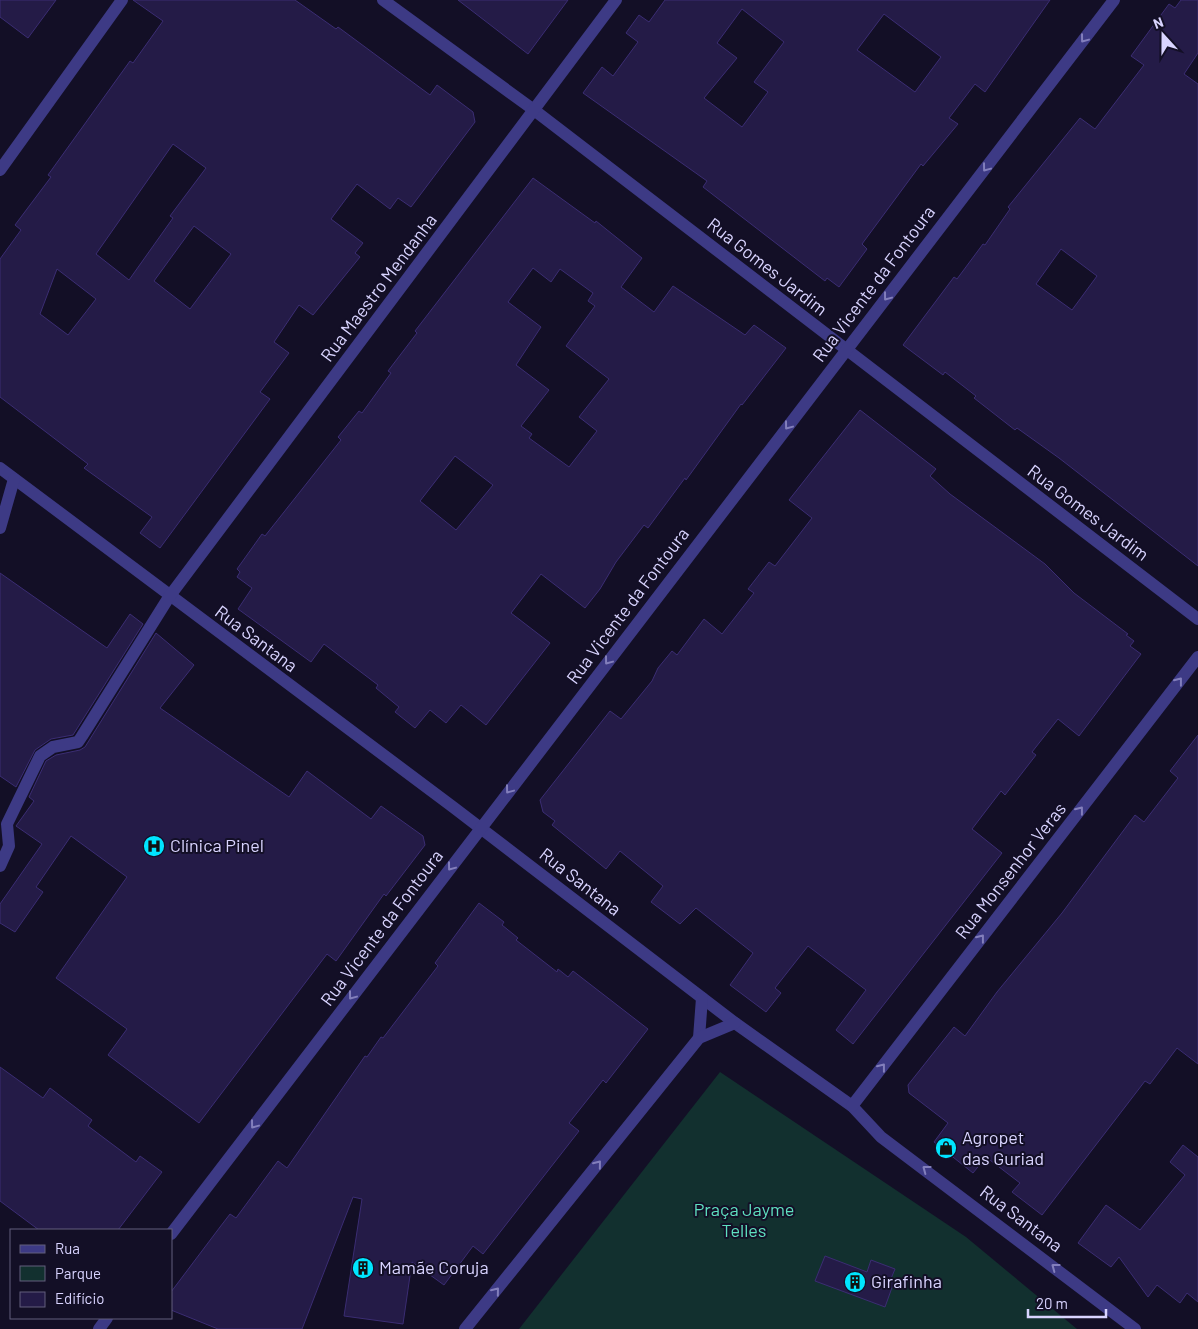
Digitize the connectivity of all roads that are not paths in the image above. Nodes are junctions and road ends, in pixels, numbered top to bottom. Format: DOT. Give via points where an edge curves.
graph roads {
  1 [pos="122,0"];
  2 [pos="383,0"];
  3 [pos="616,0"];
  4 [pos="1114,0"];
  5 [pos="534,110"];
  6 [pos="0,170"];
  7 [pos="846,350"];
  8 [pos="0,468"];
  9 [pos="14,478"];
  10 [pos="0,528"];
  11 [pos="169,597"];
  12 [pos="1198,619"];
  13 [pos="1198,657"];
  14 [pos="480,828"];
  15 [pos="0,866"];
  16 [pos="702,998"];
  17 [pos="735,1023"];
  18 [pos="699,1038"];
  19 [pos="852,1106"];
  20 [pos="172,1233"];
  21 [pos="465,1329"];
  22 [pos="1135,1329"];
  1 -- 6 [label="street"];
  2 -- 5 [label="street, Rua Gomes Jardim"];
  3 -- 5 [label="street, Rua Maestro Mendanha"];
  4 -- 7 [label="street, Rua Vicente da Fontoura, one-way"];
  5 -- 7 [label="street, Rua Gomes Jardim"];
  5 -- 11 [label="street, Rua Maestro Mendanha"];
  7 -- 12 [label="street, Rua Gomes Jardim"];
  7 -- 14 [label="street, Rua Vicente da Fontoura, one-way"];
  8 -- 9 [label="street, Rua Santana"];
  9 -- 10 [label="street"];
  9 -- 11 [label="street, Rua Santana"];
  11 -- 14 [label="street, Rua Santana"];
  11 -- 15 [label="street, Rua Maestro Mendanha" via="78,742 53,748 40,756 7,824 9,846"];
  19 -- 13 [label="street, Rua Monsenhor Veras, one-way"];
  14 -- 16 [label="street, Rua Santana"];
  14 -- 20 [label="street, Rua Vicente da Fontoura, one-way"];
  16 -- 17 [label="street, Rua Santana"];
  16 -- 18 [label="street"];
  17 -- 18 [label="street"];
  17 -- 19 [label="street, Rua Santana"];
  21 -- 18 [label="street, one-way"];
  22 -- 19 [label="street, Rua Santana, one-way" via="881,1137"];
}
